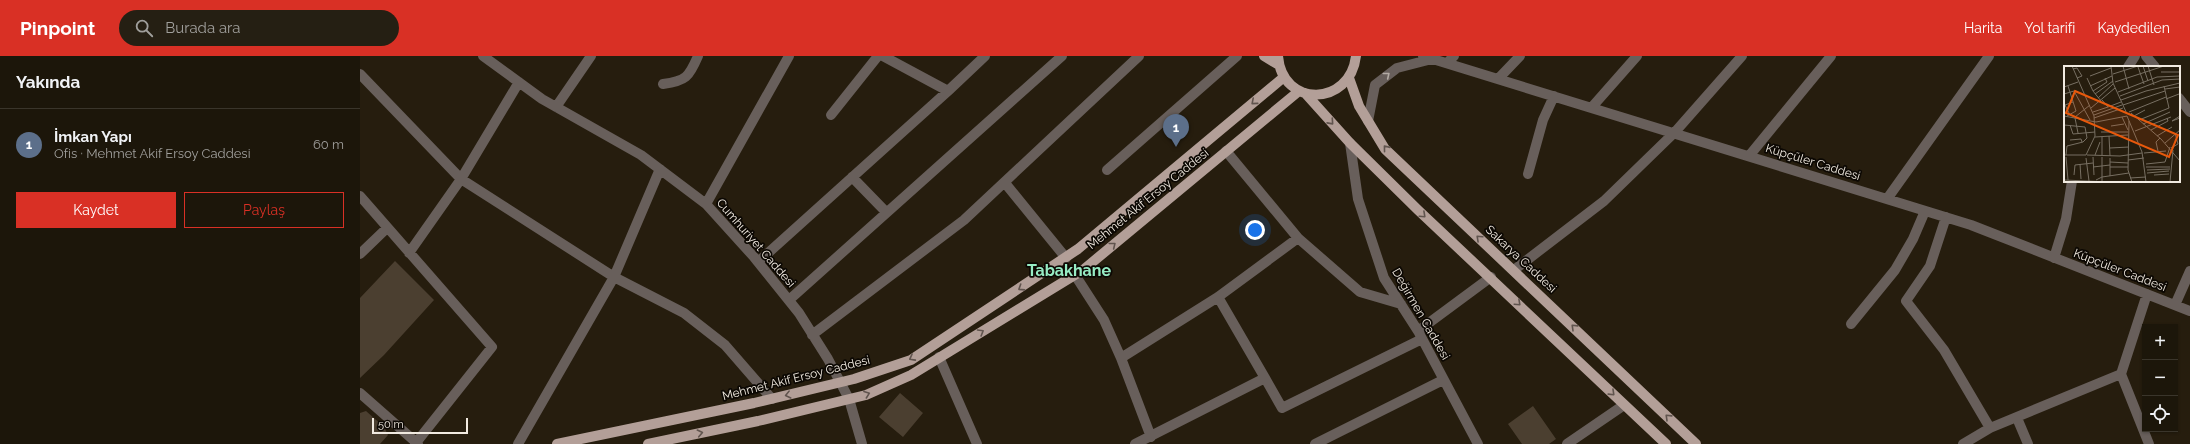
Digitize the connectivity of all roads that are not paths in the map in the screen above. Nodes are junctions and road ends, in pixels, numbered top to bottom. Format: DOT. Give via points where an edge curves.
graph roads {
  1 [pos="483,56"];
  2 [pos="592,56"];
  3 [pos="698,56"];
  4 [pos="789,56"];
  5 [pos="878,56"];
  6 [pos="883,56"];
  7 [pos="985,56"];
  8 [pos="1062,56"];
  9 [pos="1139,56"];
  10 [pos="1237,56"];
  11 [pos="1264,56"];
  12 [pos="1356,56"];
  13 [pos="1520,56"];
  14 [pos="1636,56"];
  15 [pos="1742,56"];
  16 [pos="1831,56"];
  17 [pos="1989,56"];
  18 [pos="2135,56"];
  19 [pos="2146,56"];
  20 [pos="1428,58"];
  21 [pos="1279,60"];
  22 [pos="1450,60"];
  23 [pos="2129,66"];
  24 [pos="2154,66"];
  25 [pos="360,74"];
  26 [pos="1284,77"];
  27 [pos="1349,78"];
  28 [pos="1498,79"];
  29 [pos="519,82"];
  30 [pos="663,84"];
  31 [pos="948,91"];
  32 [pos="1302,92"];
  33 [pos="1554,96"];
  34 [pos="2180,99"];
  35 [pos="556,107"];
  36 [pos="1592,107"];
  37 [pos="2190,112"];
  38 [pos="831,115"];
  39 [pos="1368,121"];
  40 [pos="1674,132"];
  41 [pos="1350,143"];
  42 [pos="1226,151"];
  43 [pos="1749,156"];
  44 [pos="660,169"];
  45 [pos="1107,170"];
  46 [pos="1528,174"];
  47 [pos="852,177"];
  48 [pos="461,179"];
  49 [pos="2072,182"];
  50 [pos="1005,183"];
  51 [pos="360,196"];
  52 [pos="1887,199"];
  53 [pos="706,204"];
  54 [pos="1925,211"];
  55 [pos="886,212"];
  56 [pos="1946,218"];
  57 [pos="387,228"];
  58 [pos="1298,238"];
  59 [pos="409,253"];
  60 [pos="360,254"];
  61 [pos="1066,258"];
  62 [pos="2054,258"];
  63 [pos="758,262"];
  64 [pos="1514,270"];
  65 [pos="2190,271"];
  66 [pos="1075,275"];
  67 [pos="614,277"];
  68 [pos="1491,277"];
  69 [pos="2147,294"];
  70 [pos="1218,297"];
  71 [pos="789,300"];
  72 [pos="1401,304"];
  73 [pos="2174,305"];
  74 [pos="2190,311"];
  75 [pos="1851,324"];
  76 [pos="812,334"];
  77 [pos="1420,335"];
  78 [pos="939,357"];
  79 [pos="1121,358"];
  80 [pos="2121,374"];
  81 [pos="1265,378"];
  82 [pos="1443,380"];
  83 [pos="838,383"];
  84 [pos="360,393"];
  85 [pos="772,399"];
  86 [pos="849,399"];
  87 [pos="1624,405"];
  88 [pos="2017,418"];
  89 [pos="1990,428"];
  90 [pos="1151,437"];
  91 [pos="417,444"];
  92 [pos="518,444"];
  93 [pos="557,444"];
  94 [pos="648,444"];
  95 [pos="862,444"];
  96 [pos="977,444"];
  97 [pos="1135,444"];
  98 [pos="1315,444"];
  99 [pos="1478,444"];
  100 [pos="1567,444"];
  101 [pos="1666,444"];
  102 [pos="1696,444"];
  103 [pos="1963,444"];
  104 [pos="2028,444"];
  105 [pos="2149,444"];
  1 -- 29 [label="street, Cumhuriyet Caddesi"];
  2 -- 35 [label="street"];
  3 -- 30 [label="street" via="691,73 680,82"];
  4 -- 53 [label="street"];
  5 -- 38 [label="street"];
  6 -- 31 [label="street"];
  7 -- 31 [label="street"];
  8 -- 55 [label="street"];
  9 -- 50 [label="street"];
  10 -- 45 [label="street"];
  11 -- 21 [label="main road"];
  12 -- 27 [label="main road"];
  13 -- 28 [label="street"];
  14 -- 36 [label="street"];
  15 -- 40 [label="street"];
  16 -- 43 [label="street"];
  17 -- 52 [label="street"];
  18 -- 23 [label="street"];
  19 -- 24 [label="street"];
  20 -- 22 [label="street, Küpçüler Caddesi"];
  39 -- 20 [label="street, one-way" via="1375,85 1396,68"];
  21 -- 26 [label="main road"];
  22 -- 28 [label="street, Küpçüler Caddesi"];
  25 -- 48 [label="street"];
  26 -- 32 [label="main road"];
  26 -- 61 [label="main road, Mehmet Akif Ersoy Caddesi, one-way"];
  27 -- 32 [label="main road" via="1341,87 1330,93 1318,95"];
  27 -- 39 [label="main road, Sakarya Caddesi" via="1359,106"];
  28 -- 33 [label="street, Küpçüler Caddesi"];
  29 -- 35 [label="street, Cumhuriyet Caddesi"];
  29 -- 48 [label="street"];
  31 -- 47 [label="street"];
  32 -- 41 [label="main road, one-way"];
  32 -- 42 [label="main road, Mehmet Akif Ersoy Caddesi"];
  33 -- 36 [label="street, Küpçüler Caddesi"];
  33 -- 46 [label="street" via="1543,120"];
  34 -- 37 [label="street"];
  35 -- 44 [label="street, Cumhuriyet Caddesi" via="641,155"];
  36 -- 40 [label="street, Küpçüler Caddesi"];
  64 -- 39 [label="main road, Sakarya Caddesi, one-way" via="1385,149"];
  40 -- 43 [label="street, Küpçüler Caddesi"];
  40 -- 64 [label="street" via="1604,201"];
  41 -- 68 [label="main road, one-way"];
  41 -- 72 [label="street, Değirmen Caddesi" via="1358,199 1384,278"];
  42 -- 58 [label="street"];
  66 -- 42 [label="main road, Mehmet Akif Ersoy Caddesi, one-way"];
  43 -- 52 [label="street, Küpçüler Caddesi"];
  44 -- 53 [label="street, Cumhuriyet Caddesi"];
  44 -- 67 [label="street"];
  47 -- 55 [label="street"];
  47 -- 63 [label="street"];
  48 -- 59 [label="street"];
  48 -- 67 [label="street"];
  49 -- 62 [label="street" via="2066,219"];
  50 -- 61 [label="street"];
  50 -- 76 [label="street" via="964,220"];
  51 -- 57 [label="street"];
  52 -- 54 [label="street, Küpçüler Caddesi"];
  53 -- 63 [label="street, Cumhuriyet Caddesi"];
  54 -- 56 [label="street, Küpçüler Caddesi"];
  54 -- 75 [label="street" via="1914,239 1895,270"];
  55 -- 71 [label="street"];
  56 -- 62 [label="street, Küpçüler Caddesi" via="1971,225"];
  56 -- 89 [label="street" via="1930,266 1906,301 1944,350"];
  57 -- 59 [label="street"];
  57 -- 60 [label="street"];
  58 -- 70 [label="street"];
  58 -- 72 [label="street" via="1360,292"];
  59 -- 91 [label="street" via="492,347"];
  61 -- 83 [label="main road, Mehmet Akif Ersoy Caddesi, one-way" via="911,360"];
  62 -- 69 [label="street, Küpçüler Caddesi"];
  63 -- 71 [label="street, Cumhuriyet Caddesi"];
  102 -- 64 [label="main road, Sakarya Caddesi, one-way"];
  65 -- 73 [label="street"];
  78 -- 66 [label="main road, Mehmet Akif Ersoy Caddesi, one-way"];
  66 -- 79 [label="street" via="1104,320"];
  67 -- 85 [label="street" via="684,313 696,322 725,346"];
  67 -- 92 [label="street"];
  68 -- 77 [label="street"];
  68 -- 87 [label="main road, one-way"];
  69 -- 73 [label="street, Küpçüler Caddesi"];
  69 -- 80 [label="street"];
  70 -- 79 [label="street"];
  70 -- 81 [label="street"];
  71 -- 76 [label="street, Cumhuriyet Caddesi"];
  72 -- 77 [label="street, Değirmen Caddesi"];
  73 -- 74 [label="street, Küpçüler Caddesi"];
  76 -- 83 [label="street, Cumhuriyet Caddesi" via="828,358"];
  77 -- 81 [label="street" via="1282,408"];
  77 -- 82 [label="street, Değirmen Caddesi"];
  86 -- 78 [label="main road, Mehmet Akif Ersoy Caddesi, one-way" via="866,395 911,374"];
  78 -- 96 [label="street"];
  79 -- 90 [label="street"];
  80 -- 88 [label="street"];
  80 -- 105 [label="street"];
  81 -- 90 [label="street"];
  82 -- 98 [label="street"];
  82 -- 99 [label="street, Değirmen Caddesi"];
  83 -- 85 [label="main road, Mehmet Akif Ersoy Caddesi, one-way"];
  83 -- 86 [label="street, Cumhuriyet Caddesi"];
  84 -- 91 [label="street"];
  85 -- 93 [label="main road, Mehmet Akif Ersoy Caddesi"];
  94 -- 86 [label="main road, Mehmet Akif Ersoy Caddesi, one-way"];
  86 -- 95 [label="street"];
  87 -- 100 [label="street"];
  87 -- 101 [label="main road"];
  88 -- 89 [label="street"];
  88 -- 104 [label="street"];
  89 -- 103 [label="street"];
  90 -- 97 [label="street"];
}
